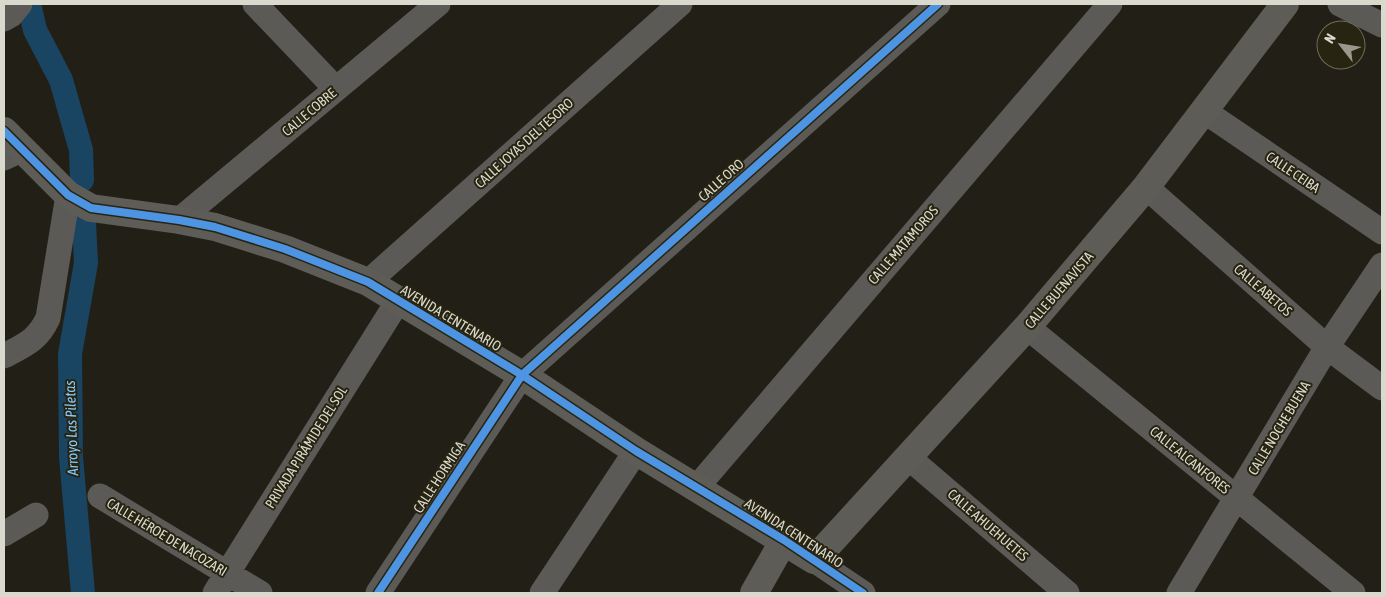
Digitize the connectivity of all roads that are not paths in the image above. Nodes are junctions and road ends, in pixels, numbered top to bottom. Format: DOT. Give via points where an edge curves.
graph roads {
  1 [pos="255,4"];
  2 [pos="438,4"];
  3 [pos="680,4"];
  4 [pos="938,4"];
  5 [pos="1110,4"];
  6 [pos="1340,4"];
  7 [pos="1282,5"];
  8 [pos="1382,26"];
  9 [pos="336,89"];
  10 [pos="1204,111"];
  11 [pos="10,146"];
  12 [pos="1146,187"];
  13 [pos="68,195"];
  14 [pos="179,220"];
  15 [pos="1382,232"];
  16 [pos="1382,265"];
  17 [pos="368,282"];
  18 [pos="398,301"];
  19 [pos="1026,327"];
  20 [pos="1327,347"];
  21 [pos="4,356"];
  22 [pos="522,375"];
  23 [pos="1382,388"];
  24 [pos="636,451"];
  25 [pos="910,458"];
  26 [pos="697,487"];
  27 [pos="100,496"];
  28 [pos="1237,499"];
  29 [pos="36,516"];
  30 [pos="4,534"];
  31 [pos="784,540"];
  32 [pos="814,560"];
  33 [pos="221,583"];
  34 [pos="260,593"];
  35 [pos="378,593"];
  36 [pos="542,593"];
  37 [pos="754,593"];
  38 [pos="863,593"];
  39 [pos="1067,593"];
  40 [pos="1179,593"];
  41 [pos="1353,593"];
  1 -- 9 [label="street"];
  2 -- 9 [label="street, CALLE COBRE"];
  3 -- 17 [label="street, CALLE JOYAS DEL TESORO"];
  4 -- 22 [label="street, CALLE ORO"];
  5 -- 26 [label="street, CALLE MATAMOROS"];
  6 -- 8 [label="street"];
  7 -- 10 [label="street, CALLE BUENAVISTA"];
  9 -- 14 [label="street, CALLE COBRE"];
  10 -- 12 [label="street, CALLE BUENAVISTA"];
  10 -- 15 [label="street, CALLE CEIBA"];
  11 -- 13 [label="street, AVENIDA CENTENARIO"];
  12 -- 19 [label="street, CALLE BUENAVISTA"];
  12 -- 20 [label="street, CALLE ABETOS"];
  13 -- 14 [label="street, AVENIDA CENTENARIO" via="91,208"];
  13 -- 21 [label="street" via="48,318 41,333"];
  14 -- 17 [label="street, AVENIDA CENTENARIO" via="250,237"];
  16 -- 20 [label="street, CALLE NOCHE BUENA"];
  17 -- 18 [label="street, AVENIDA CENTENARIO"];
  18 -- 22 [label="street, AVENIDA CENTENARIO"];
  18 -- 33 [label="street, PRIVADA PIRÁMIDE DEL SOL"];
  19 -- 25 [label="street, CALLE BUENAVISTA"];
  19 -- 28 [label="street, CALLE ALCANFORES"];
  20 -- 23 [label="street, CALLE ABETOS"];
  20 -- 28 [label="street, CALLE NOCHE BUENA"];
  22 -- 24 [label="street, AVENIDA CENTENARIO"];
  22 -- 35 [label="street, CALLE HORMIGA"];
  24 -- 26 [label="street, AVENIDA CENTENARIO"];
  24 -- 36 [label="street"];
  25 -- 32 [label="street, CALLE BUENAVISTA"];
  25 -- 39 [label="street, CALLE AHUEHUETES"];
  26 -- 31 [label="street, AVENIDA CENTENARIO"];
  27 -- 33 [label="street, CALLE HÉROE DE NACOZARI"];
  28 -- 40 [label="street, CALLE NOCHE BUENA"];
  28 -- 41 [label="street, CALLE ALCANFORES"];
  29 -- 30 [label="street"];
  31 -- 32 [label="street, AVENIDA CENTENARIO"];
  31 -- 37 [label="street"];
  32 -- 38 [label="street, AVENIDA CENTENARIO"];
  33 -- 34 [label="street, CALLE HÉROE DE NACOZARI"];
}
